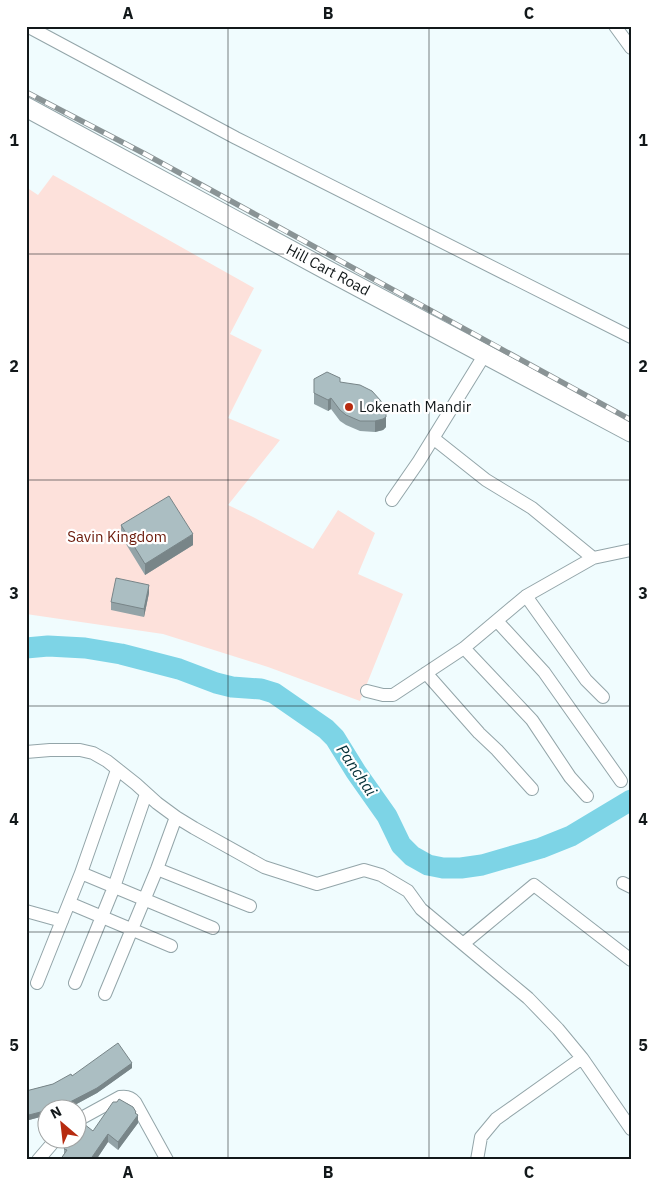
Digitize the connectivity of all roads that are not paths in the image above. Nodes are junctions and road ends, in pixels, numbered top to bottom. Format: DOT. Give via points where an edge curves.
graph roads {
  1 [pos="28,26"];
  2 [pos="615,26"];
  3 [pos="631,48"];
  4 [pos="26,107"];
  5 [pos="631,337"];
  6 [pos="485,354"];
  7 [pos="631,432"];
  8 [pos="434,438"];
  9 [pos="392,500"];
  10 [pos="631,550"];
  11 [pos="593,558"];
  12 [pos="526,596"];
  13 [pos="497,621"];
  14 [pos="464,648"];
  15 [pos="426,672"];
  16 [pos="367,690"];
  17 [pos="602,697"];
  18 [pos="26,752"];
  19 [pos="117,770"];
  20 [pos="621,781"];
  21 [pos="532,789"];
  22 [pos="146,794"];
  23 [pos="587,796"];
  24 [pos="176,817"];
  25 [pos="156,869"];
  26 [pos="82,873"];
  27 [pos="114,887"];
  28 [pos="144,900"];
  29 [pos="69,903"];
  30 [pos="250,906"];
  31 [pos="26,911"];
  32 [pos="102,917"];
  33 [pos="62,921"];
  34 [pos="213,928"];
  35 [pos="132,930"];
  36 [pos="463,944"];
  37 [pos="171,946"];
  38 [pos="631,960"];
  39 [pos="37,983"];
  40 [pos="75,983"];
  41 [pos="105,994"];
  42 [pos="582,1058"];
  43 [pos="88,1114"];
  44 [pos="631,1129"];
  45 [pos="48,1148"];
  46 [pos="38,1160"];
  47 [pos="168,1160"];
  48 [pos="477,1160"];
  1 -- 5 [label="street" via="236,138"];
  2 -- 3 [label="street"];
  4 -- 6 [label="highway, Hill Cart Road"];
  6 -- 7 [label="highway, Hill Cart Road"];
  6 -- 8 [label="street"];
  8 -- 9 [label="street"];
  8 -- 11 [label="street" via="486,480 532,508"];
  10 -- 11 [label="street"];
  11 -- 12 [label="street"];
  12 -- 13 [label="street"];
  12 -- 17 [label="street" via="586,680"];
  13 -- 14 [label="street"];
  13 -- 20 [label="street" via="544,672"];
  14 -- 15 [label="street"];
  14 -- 23 [label="street" via="532,720"];
  15 -- 16 [label="street" via="393,695"];
  15 -- 21 [label="street"];
  18 -- 19 [label="street" via="80,750 93,753"];
  19 -- 22 [label="street"];
  19 -- 26 [label="street"];
  22 -- 24 [label="street"];
  22 -- 27 [label="street"];
  24 -- 25 [label="street"];
  24 -- 36 [label="street" via="264,867 317,884 364,870 381,875 408,891 421,909"];
  25 -- 28 [label="street"];
  25 -- 30 [label="street"];
  26 -- 27 [label="street"];
  26 -- 29 [label="street"];
  27 -- 28 [label="street"];
  27 -- 32 [label="street"];
  28 -- 34 [label="street"];
  28 -- 35 [label="street"];
  29 -- 32 [label="street"];
  29 -- 33 [label="street"];
  31 -- 33 [label="street"];
  32 -- 35 [label="street"];
  32 -- 40 [label="street"];
  33 -- 39 [label="street"];
  35 -- 37 [label="street"];
  35 -- 41 [label="street"];
  36 -- 38 [label="street" via="534,885"];
  36 -- 42 [label="street" via="528,998"];
  42 -- 44 [label="street"];
  42 -- 48 [label="street" via="496,1119 481,1137"];
  43 -- 47 [label="street" via="120,1097 130,1098"];
  45 -- 46 [label="street"];
}
